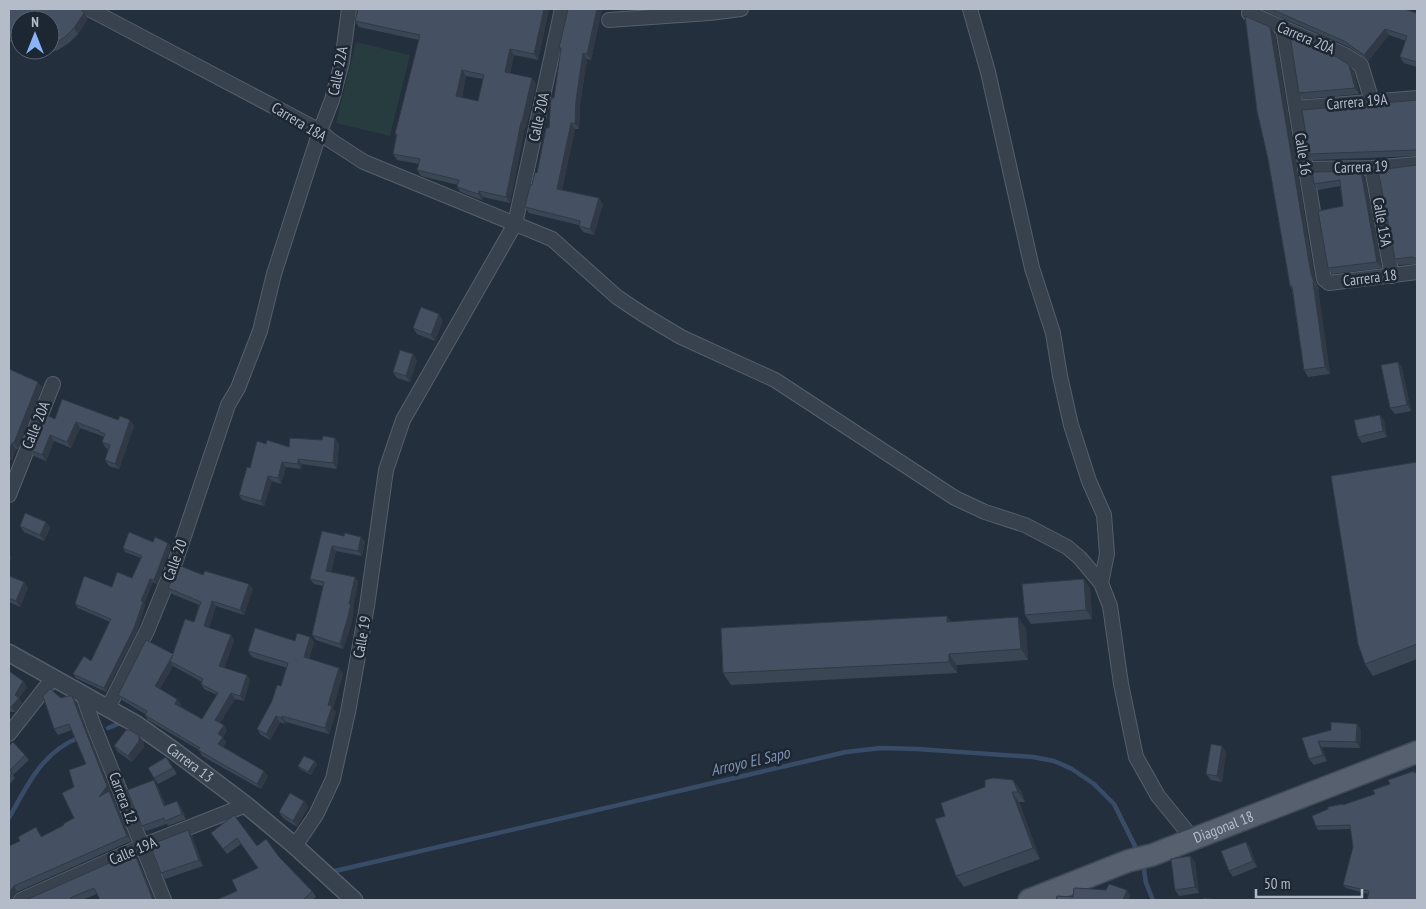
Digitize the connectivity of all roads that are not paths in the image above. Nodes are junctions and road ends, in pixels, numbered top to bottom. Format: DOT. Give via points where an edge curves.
graph roads {
  1 [pos="88,9"];
  2 [pos="349,9"];
  3 [pos="562,9"];
  4 [pos="741,9"];
  5 [pos="970,9"];
  6 [pos="1249,13"];
  7 [pos="609,20"];
  8 [pos="1283,28"];
  9 [pos="1417,98"];
  10 [pos="1372,100"];
  11 [pos="1296,108"];
  12 [pos="320,131"];
  13 [pos="1417,164"];
  14 [pos="1305,168"];
  15 [pos="1372,168"];
  16 [pos="515,224"];
  17 [pos="1417,272"];
  18 [pos="1392,276"];
  19 [pos="1324,279"];
  20 [pos="53,384"];
  21 [pos="228,406"];
  22 [pos="403,420"];
  23 [pos="9,495"];
  24 [pos="1102,583"];
  25 [pos="9,653"];
  26 [pos="53,678"];
  27 [pos="83,695"];
  28 [pos="108,708"];
  29 [pos="9,734"];
  30 [pos="1417,752"];
  31 [pos="246,805"];
  32 [pos="1193,839"];
  33 [pos="142,846"];
  34 [pos="295,846"];
  35 [pos="22,900"];
  36 [pos="164,900"];
  37 [pos="354,900"];
  38 [pos="1029,900"];
  1 -- 12 [label="street, Carrera 18A"];
  2 -- 12 [label="street, Calle 22A" via="342,62"];
  3 -- 16 [label="street, Calle 20A"];
  4 -- 7 [label="street"];
  5 -- 24 [label="street" via="988,72 1032,268 1053,333 1071,425 1104,515 1107,554"];
  6 -- 8 [label="street, Carrera 20A"];
  8 -- 10 [label="street, Carrera 20A" via="1361,65"];
  8 -- 11 [label="street, Calle 16"];
  9 -- 10 [label="street, Carrera 19A"];
  10 -- 11 [label="street, Carrera 19A"];
  11 -- 14 [label="street, Calle 16"];
  12 -- 16 [label="street, Carrera 18A" via="364,162"];
  12 -- 21 [label="street, Calle 22A" via="274,274 260,331"];
  13 -- 15 [label="street, Carrera 19"];
  14 -- 15 [label="street, Carrera 19"];
  14 -- 19 [label="street, Calle 16"];
  15 -- 18 [label="street, Calle 15A"];
  16 -- 22 [label="street, Calle 20A"];
  16 -- 24 [label="street, Carrera 18A" via="552,239 617,297 644,315 681,337 775,380 946,493 985,512 1025,525 1067,547"];
  17 -- 18 [label="street, Carrera 18"];
  18 -- 19 [label="street, Carrera 18" via="1329,283"];
  20 -- 23 [label="street, Calle 20A"];
  21 -- 28 [label="street, Calle 20" via="176,560 147,631"];
  22 -- 34 [label="street, Calle 19" via="386,470 367,606 334,779"];
  24 -- 32 [label="street" via="1110,606 1136,757 1158,796"];
  25 -- 26 [label="street, Carrera 13"];
  26 -- 27 [label="street, Carrera 13"];
  26 -- 29 [label="street"];
  27 -- 28 [label="street, Carrera 13"];
  27 -- 33 [label="street, Carrera 12"];
  28 -- 31 [label="street, Carrera 13" via="173,750"];
  30 -- 32 [label="main road, Diagonal 18"];
  31 -- 33 [label="street, Calle 19A"];
  31 -- 34 [label="street, Carrera 13"];
  32 -- 38 [label="main road, Diagonal 18"];
  33 -- 35 [label="street, Calle 19A"];
  33 -- 36 [label="street, Carrera 12"];
  34 -- 37 [label="street, Carrera 13"];
}
